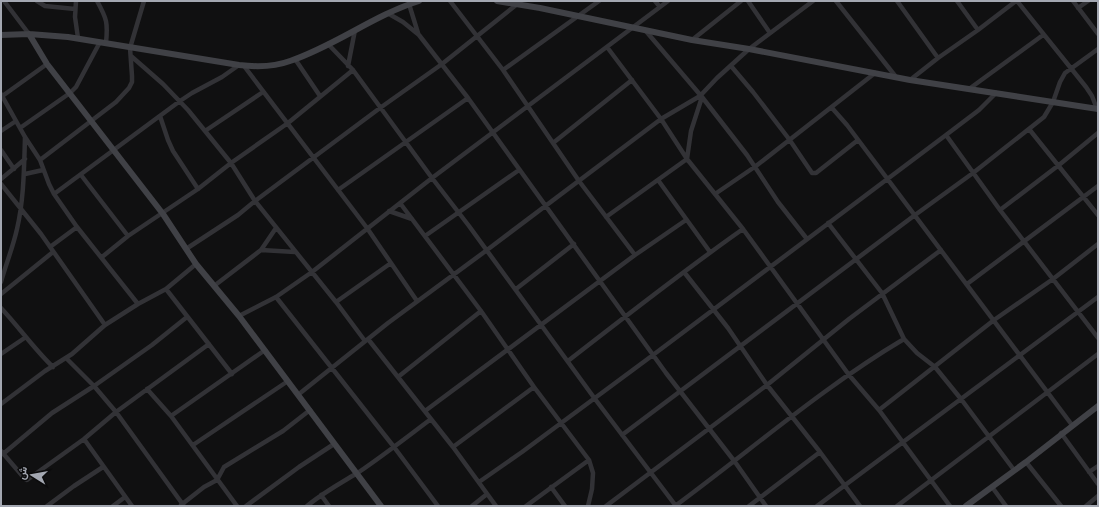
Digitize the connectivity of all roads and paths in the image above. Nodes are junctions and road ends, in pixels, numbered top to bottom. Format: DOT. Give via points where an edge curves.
graph roads {
  1 [pos="5,1"];
  2 [pos="37,1"];
  3 [pos="76,1"];
  4 [pos="97,1"];
  5 [pos="144,1"];
  6 [pos="419,1"];
  7 [pos="450,1"];
  8 [pos="497,1"];
  9 [pos="598,1"];
  10 [pos="655,1"];
  11 [pos="668,1"];
  12 [pos="741,1"];
  13 [pos="748,1"];
  14 [pos="813,1"];
  15 [pos="836,1"];
  16 [pos="897,1"];
  17 [pos="957,1"];
  18 [pos="1017,1"];
  19 [pos="1072,1"];
  20 [pos="1088,1"];
  21 [pos="519,2"];
  22 [pos="409,4"];
  23 [pos="660,7"];
  24 [pos="1078,8"];
  25 [pos="75,9"];
  26 [pos="389,14"];
  27 [pos="578,16"];
  28 [pos="633,27"];
  29 [pos="354,30"];
  30 [pos="645,30"];
  31 [pos="978,30"];
  32 [pos="770,33"];
  33 [pos="29,34"];
  34 [pos="1098,34"];
  35 [pos="1,35"];
  36 [pos="419,35"];
  37 [pos="1043,35"];
  38 [pos="477,37"];
  39 [pos="78,38"];
  40 [pos="692,40"];
  41 [pos="103,43"];
  42 [pos="328,44"];
  43 [pos="606,47"];
  44 [pos="130,48"];
  45 [pos="749,49"];
  46 [pos="1098,49"];
  47 [pos="131,56"];
  48 [pos="938,58"];
  49 [pos="295,59"];
  50 [pos="47,64"];
  51 [pos="442,64"];
  52 [pos="242,66"];
  53 [pos="348,66"];
  54 [pos="731,66"];
  55 [pos="1070,69"];
  56 [pos="353,70"];
  57 [pos="503,70"];
  58 [pos="875,73"];
  59 [pos="896,77"];
  60 [pos="632,80"];
  61 [pos="910,80"];
  62 [pos="968,89"];
  63 [pos="263,92"];
  64 [pos="70,93"];
  65 [pos="996,93"];
  66 [pos="1,96"];
  67 [pos="320,96"];
  68 [pos="701,96"];
  69 [pos="468,98"];
  70 [pos="180,101"];
  71 [pos="1053,102"];
  72 [pos="527,106"];
  73 [pos="380,108"];
  74 [pos="832,108"];
  75 [pos="1097,109"];
  76 [pos="160,116"];
  77 [pos="661,119"];
  78 [pos="16,121"];
  79 [pos="92,121"];
  80 [pos="288,123"];
  81 [pos="20,128"];
  82 [pos="1030,129"];
  83 [pos="1,131"];
  84 [pos="205,131"];
  85 [pos="494,132"];
  86 [pos="1098,133"];
  87 [pos="946,135"];
  88 [pos="25,137"];
  89 [pos="789,139"];
  90 [pos="858,140"];
  91 [pos="406,143"];
  92 [pos="553,143"];
  93 [pos="114,149"];
  94 [pos="1,150"];
  95 [pos="314,157"];
  96 [pos="24,159"];
  97 [pos="687,159"];
  98 [pos="40,160"];
  99 [pos="231,163"];
  100 [pos="1059,165"];
  101 [pos="756,166"];
  102 [pos="14,169"];
  103 [pos="43,170"];
  104 [pos="519,170"];
  105 [pos="973,173"];
  106 [pos="24,174"];
  107 [pos="81,175"];
  108 [pos="432,178"];
  109 [pos="1,179"];
  110 [pos="887,179"];
  111 [pos="658,180"];
  112 [pos="579,181"];
  113 [pos="1,184"];
  114 [pos="1098,186"];
  115 [pos="198,189"];
  116 [pos="338,190"];
  117 [pos="54,194"];
  118 [pos="715,194"];
  119 [pos="1084,197"];
  120 [pos="254,201"];
  121 [pos="400,203"];
  122 [pos="546,206"];
  123 [pos="21,208"];
  124 [pos="1000,210"];
  125 [pos="389,211"];
  126 [pos="460,212"];
  127 [pos="163,214"];
  128 [pos="1098,215"];
  129 [pos="915,216"];
  130 [pos="606,217"];
  131 [pos="412,219"];
  132 [pos="686,220"];
  133 [pos="828,223"];
  134 [pos="77,227"];
  135 [pos="276,228"];
  136 [pos="367,228"];
  137 [pos="743,229"];
  138 [pos="128,236"];
  139 [pos="425,236"];
  140 [pos="807,239"];
  141 [pos="1024,241"];
  142 [pos="574,244"];
  143 [pos="1098,244"];
  144 [pos="51,249"];
  145 [pos="186,249"];
  146 [pos="261,250"];
  147 [pos="488,250"];
  148 [pos="941,250"];
  149 [pos="295,252"];
  150 [pos="710,252"];
  151 [pos="635,255"];
  152 [pos="102,257"];
  153 [pos="857,260"];
  154 [pos="391,263"];
  155 [pos="196,264"];
  156 [pos="770,266"];
  157 [pos="312,272"];
  158 [pos="684,272"];
  159 [pos="454,275"];
  160 [pos="1053,279"];
  161 [pos="600,281"];
  162 [pos="1,282"];
  163 [pos="967,284"];
  164 [pos="214,286"];
  165 [pos="166,289"];
  166 [pos="516,289"];
  167 [pos="882,293"];
  168 [pos="1,294"];
  169 [pos="276,297"];
  170 [pos="1098,297"];
  171 [pos="417,301"];
  172 [pos="336,302"];
  173 [pos="138,304"];
  174 [pos="797,305"];
  175 [pos="1,308"];
  176 [pos="714,309"];
  177 [pos="481,311"];
  178 [pos="1078,312"];
  179 [pos="239,316"];
  180 [pos="625,316"];
  181 [pos="187,317"];
  182 [pos="994,320"];
  183 [pos="542,324"];
  184 [pos="105,325"];
  185 [pos="26,337"];
  186 [pos="1098,338"];
  187 [pos="824,339"];
  188 [pos="904,339"];
  189 [pos="366,340"];
  190 [pos="209,344"];
  191 [pos="741,347"];
  192 [pos="265,350"];
  193 [pos="508,350"];
  194 [pos="1,354"];
  195 [pos="1020,354"];
  196 [pos="1098,354"];
  197 [pos="653,355"];
  198 [pos="67,359"];
  199 [pos="568,361"];
  200 [pos="53,367"];
  201 [pos="935,367"];
  202 [pos="332,368"];
  203 [pos="232,374"];
  204 [pos="849,375"];
  205 [pos="398,377"];
  206 [pos="288,381"];
  207 [pos="94,386"];
  208 [pos="767,386"];
  209 [pos="534,387"];
  210 [pos="147,389"];
  211 [pos="680,392"];
  212 [pos="1047,392"];
  213 [pos="299,394"];
  214 [pos="595,399"];
  215 [pos="961,399"];
  216 [pos="1,404"];
  217 [pos="1098,406"];
  218 [pos="310,410"];
  219 [pos="879,410"];
  220 [pos="425,411"];
  221 [pos="116,412"];
  222 [pos="171,416"];
  223 [pos="791,417"];
  224 [pos="431,419"];
  225 [pos="561,423"];
  226 [pos="1072,425"];
  227 [pos="710,429"];
  228 [pos="1061,433"];
  229 [pos="622,435"];
  230 [pos="989,437"];
  231 [pos="84,439"];
  232 [pos="903,442"];
  233 [pos="334,444"];
  234 [pos="193,445"];
  235 [pos="394,447"];
  236 [pos="453,447"];
  237 [pos="2,452"];
  238 [pos="820,452"];
  239 [pos="589,460"];
  240 [pos="735,462"];
  241 [pos="1026,462"];
  242 [pos="1098,466"];
  243 [pos="103,467"];
  244 [pos="1014,470"];
  245 [pos="1089,472"];
  246 [pos="356,473"];
  247 [pos="651,473"];
  248 [pos="217,480"];
  249 [pos="930,480"];
  250 [pos="479,482"];
  251 [pos="1098,484"];
  252 [pos="845,486"];
  253 [pos="552,487"];
  254 [pos="992,487"];
  255 [pos="487,494"];
  256 [pos="321,495"];
  257 [pos="1098,496"];
  258 [pos="125,497"];
  259 [pos="760,498"];
  260 [pos="182,505"];
  261 [pos="47,506"];
  262 [pos="113,506"];
  263 [pos="132,506"];
  264 [pos="237,506"];
  265 [pos="246,506"];
  266 [pos="308,506"];
  267 [pos="329,506"];
  268 [pos="381,506"];
  269 [pos="438,506"];
  270 [pos="472,506"];
  271 [pos="496,506"];
  272 [pos="526,506"];
  273 [pos="565,506"];
  274 [pos="588,506"];
  275 [pos="606,506"];
  276 [pos="676,506"];
  277 [pos="749,506"];
  278 [pos="766,506"];
  279 [pos="818,506"];
  280 [pos="860,506"];
  281 [pos="897,506"];
  282 [pos="950,506"];
  283 [pos="966,506"];
  284 [pos="1006,506"];
  285 [pos="1061,506"];
  286 [pos="1086,506"];
  1 -- 33 [label="street"];
  2 -- 25 [label="street" via="44,6"];
  3 -- 25 [label="street"];
  4 -- 41 [label="street" via="108,26"];
  5 -- 44 [label="street"];
  6 -- 22 [label="main road"];
  7 -- 38 [label="street"];
  8 -- 21 [label="main road"];
  9 -- 27 [label="street"];
  10 -- 23 [label="street"];
  11 -- 23 [label="street"];
  12 -- 40 [label="street"];
  13 -- 32 [label="street"];
  14 -- 32 [label="street"];
  15 -- 59 [label="street"];
  16 -- 48 [label="street"];
  17 -- 31 [label="street"];
  18 -- 31 [label="street"];
  18 -- 37 [label="street"];
  19 -- 24 [label="street"];
  20 -- 24 [label="street"];
  21 -- 27 [label="main road"];
  21 -- 38 [label="street"];
  22 -- 26 [label="main road"];
  22 -- 36 [label="street"];
  23 -- 28 [label="street"];
  24 -- 34 [label="street"];
  25 -- 39 [label="street"];
  26 -- 29 [label="main road"];
  26 -- 36 [label="street"];
  27 -- 28 [label="main road"];
  27 -- 57 [label="street"];
  28 -- 30 [label="main road"];
  28 -- 43 [label="street"];
  29 -- 42 [label="main road"];
  29 -- 53 [label="street"];
  30 -- 40 [label="main road"];
  30 -- 68 [label="street"];
  31 -- 48 [label="street"];
  32 -- 45 [label="street"];
  33 -- 35 [label="main road"];
  33 -- 39 [label="main road"];
  33 -- 50 [label="main road"];
  36 -- 51 [label="street"];
  37 -- 55 [label="street"];
  37 -- 62 [label="street"];
  38 -- 51 [label="street"];
  38 -- 57 [label="street"];
  39 -- 41 [label="main road"];
  40 -- 45 [label="main road"];
  41 -- 44 [label="main road"];
  41 -- 64 [label="street" via="81,80"];
  42 -- 49 [label="main road"];
  42 -- 53 [label="street"];
  43 -- 60 [label="street"];
  43 -- 72 [label="street"];
  44 -- 47 [label="street"];
  44 -- 52 [label="main road"];
  45 -- 54 [label="street"];
  45 -- 58 [label="main road"];
  46 -- 55 [label="street"];
  47 -- 70 [label="street"];
  47 -- 79 [label="street" via="132,82 129,88"];
  48 -- 61 [label="street"];
  49 -- 52 [label="main road" via="272,65"];
  49 -- 67 [label="street"];
  50 -- 64 [label="main road"];
  50 -- 66 [label="street"];
  51 -- 69 [label="street"];
  51 -- 73 [label="street"];
  52 -- 63 [label="street"];
  52 -- 70 [label="street"];
  53 -- 56 [label="street"];
  54 -- 68 [label="street"];
  54 -- 89 [label="street"];
  55 -- 71 [label="street" via="1060,82"];
  55 -- 75 [label="street" via="1092,96"];
  56 -- 67 [label="street"];
  56 -- 73 [label="street"];
  57 -- 72 [label="street"];
  58 -- 59 [label="main road"];
  58 -- 74 [label="street"];
  59 -- 61 [label="main road"];
  60 -- 77 [label="street"];
  60 -- 92 [label="street"];
  61 -- 62 [label="main road"];
  62 -- 65 [label="main road"];
  63 -- 80 [label="street"];
  63 -- 84 [label="street"];
  64 -- 79 [label="main road"];
  64 -- 81 [label="street"];
  65 -- 71 [label="main road"];
  65 -- 87 [label="street" via="979,110"];
  66 -- 78 [label="street"];
  67 -- 80 [label="street"];
  68 -- 77 [label="street"];
  68 -- 97 [label="street"];
  68 -- 101 [label="street"];
  69 -- 85 [label="street"];
  69 -- 91 [label="street"];
  70 -- 76 [label="street"];
  70 -- 84 [label="street"];
  71 -- 75 [label="main road"];
  71 -- 82 [label="street" via="1044,117"];
  72 -- 85 [label="street"];
  72 -- 92 [label="street"];
  73 -- 91 [label="street"];
  73 -- 95 [label="street"];
  74 -- 89 [label="street"];
  74 -- 90 [label="street"];
  76 -- 93 [label="street"];
  76 -- 115 [label="street" via="168,140"];
  77 -- 97 [label="street"];
  77 -- 112 [label="street"];
  78 -- 81 [label="street"];
  78 -- 83 [label="street"];
  79 -- 93 [label="main road"];
  79 -- 98 [label="street"];
  80 -- 95 [label="street"];
  80 -- 99 [label="street"];
  81 -- 88 [label="street"];
  82 -- 100 [label="street"];
  82 -- 105 [label="street"];
  84 -- 99 [label="street"];
  85 -- 104 [label="street"];
  85 -- 108 [label="street"];
  86 -- 100 [label="street"];
  87 -- 105 [label="street"];
  87 -- 110 [label="street"];
  88 -- 96 [label="street"];
  88 -- 98 [label="street"];
  89 -- 90 [label="street" via="812,173 816,173"];
  89 -- 101 [label="street"];
  90 -- 110 [label="street"];
  91 -- 108 [label="street"];
  91 -- 116 [label="street"];
  92 -- 112 [label="street"];
  93 -- 107 [label="street"];
  93 -- 127 [label="main road"];
  94 -- 102 [label="street"];
  95 -- 116 [label="street"];
  95 -- 120 [label="street"];
  96 -- 102 [label="street"];
  96 -- 106 [label="street"];
  97 -- 111 [label="street"];
  97 -- 118 [label="street"];
  98 -- 103 [label="street"];
  99 -- 115 [label="street"];
  99 -- 120 [label="street"];
  100 -- 119 [label="street"];
  100 -- 124 [label="street"];
  101 -- 118 [label="street"];
  101 -- 140 [label="street" via="778,202"];
  102 -- 109 [label="street"];
  103 -- 106 [label="street"];
  103 -- 117 [label="street"];
  104 -- 122 [label="street"];
  104 -- 126 [label="street"];
  105 -- 124 [label="street"];
  105 -- 129 [label="street"];
  106 -- 123 [label="street"];
  107 -- 117 [label="street"];
  107 -- 138 [label="street"];
  108 -- 121 [label="street"];
  108 -- 126 [label="street"];
  110 -- 129 [label="street"];
  110 -- 133 [label="street"];
  111 -- 130 [label="street"];
  111 -- 132 [label="street"];
  112 -- 122 [label="street"];
  112 -- 130 [label="street"];
  113 -- 123 [label="street"];
  114 -- 119 [label="street"];
  115 -- 127 [label="street"];
  116 -- 136 [label="street"];
  117 -- 134 [label="street"];
  118 -- 137 [label="street"];
  119 -- 128 [label="street"];
  119 -- 141 [label="street"];
  120 -- 135 [label="street"];
  120 -- 145 [label="street" via="233,219"];
  121 -- 125 [label="street"];
  121 -- 131 [label="street"];
  122 -- 142 [label="street"];
  122 -- 147 [label="street"];
  123 -- 144 [label="street"];
  123 -- 162 [label="street"];
  124 -- 141 [label="street"];
  125 -- 131 [label="street"];
  125 -- 136 [label="street"];
  126 -- 139 [label="street"];
  126 -- 147 [label="street"];
  127 -- 138 [label="street"];
  127 -- 145 [label="main road"];
  129 -- 148 [label="street"];
  129 -- 153 [label="street"];
  130 -- 151 [label="street"];
  131 -- 139 [label="street"];
  132 -- 150 [label="street"];
  132 -- 151 [label="street"];
  133 -- 140 [label="street"];
  133 -- 153 [label="street"];
  134 -- 144 [label="street"];
  134 -- 152 [label="street"];
  135 -- 146 [label="street"];
  135 -- 149 [label="street"];
  136 -- 154 [label="street"];
  136 -- 157 [label="street"];
  137 -- 150 [label="street"];
  137 -- 156 [label="street"];
  138 -- 152 [label="street"];
  139 -- 159 [label="street"];
  140 -- 156 [label="street"];
  141 -- 160 [label="street"];
  141 -- 163 [label="street"];
  142 -- 161 [label="street"];
  142 -- 166 [label="street"];
  143 -- 160 [label="street"];
  144 -- 168 [label="street"];
  144 -- 184 [label="street"];
  145 -- 155 [label="main road"];
  146 -- 149 [label="street"];
  146 -- 164 [label="street"];
  147 -- 159 [label="street"];
  147 -- 166 [label="street"];
  148 -- 163 [label="street"];
  148 -- 167 [label="street"];
  149 -- 157 [label="street"];
  150 -- 158 [label="street"];
  151 -- 161 [label="street"];
  152 -- 173 [label="street"];
  153 -- 167 [label="street"];
  153 -- 174 [label="street"];
  154 -- 171 [label="street"];
  154 -- 172 [label="street"];
  155 -- 164 [label="main road"];
  155 -- 165 [label="street"];
  156 -- 174 [label="street"];
  156 -- 176 [label="street"];
  157 -- 169 [label="street"];
  157 -- 172 [label="street"];
  158 -- 176 [label="street"];
  158 -- 180 [label="street"];
  159 -- 171 [label="street"];
  159 -- 177 [label="street"];
  160 -- 178 [label="street"];
  160 -- 182 [label="street"];
  161 -- 180 [label="street"];
  161 -- 183 [label="street"];
  163 -- 182 [label="street"];
  164 -- 179 [label="main road"];
  165 -- 173 [label="street"];
  165 -- 181 [label="street"];
  166 -- 183 [label="street"];
  167 -- 187 [label="street"];
  167 -- 188 [label="street"];
  169 -- 179 [label="street"];
  169 -- 202 [label="street"];
  170 -- 178 [label="street"];
  171 -- 189 [label="street"];
  172 -- 189 [label="street"];
  173 -- 184 [label="street"];
  174 -- 187 [label="street"];
  174 -- 191 [label="street"];
  175 -- 185 [label="street"];
  176 -- 191 [label="street"];
  176 -- 197 [label="street"];
  177 -- 193 [label="street"];
  177 -- 205 [label="street"];
  178 -- 186 [label="street"];
  178 -- 195 [label="street"];
  179 -- 192 [label="main road"];
  180 -- 197 [label="street"];
  180 -- 199 [label="street"];
  181 -- 190 [label="street"];
  181 -- 207 [label="street" via="152,346"];
  182 -- 195 [label="street"];
  182 -- 201 [label="street"];
  183 -- 193 [label="street"];
  183 -- 199 [label="street"];
  184 -- 198 [label="street"];
  185 -- 194 [label="street"];
  185 -- 200 [label="street"];
  187 -- 204 [label="street"];
  187 -- 208 [label="street"];
  188 -- 201 [label="street" via="917,354"];
  188 -- 204 [label="street"];
  189 -- 202 [label="street"];
  189 -- 205 [label="street"];
  190 -- 203 [label="street"];
  190 -- 210 [label="street"];
  191 -- 208 [label="street"];
  191 -- 211 [label="street"];
  192 -- 203 [label="street"];
  192 -- 206 [label="main road"];
  193 -- 209 [label="street"];
  193 -- 220 [label="street"];
  195 -- 212 [label="street"];
  195 -- 215 [label="street"];
  196 -- 212 [label="street"];
  197 -- 211 [label="street"];
  197 -- 214 [label="street"];
  198 -- 200 [label="street"];
  198 -- 207 [label="street"];
  199 -- 214 [label="street"];
  200 -- 216 [label="street"];
  201 -- 215 [label="street"];
  201 -- 219 [label="street"];
  202 -- 213 [label="street"];
  202 -- 235 [label="street"];
  203 -- 222 [label="street"];
  204 -- 219 [label="street"];
  204 -- 223 [label="street"];
  205 -- 220 [label="street"];
  206 -- 213 [label="main road"];
  206 -- 234 [label="street"];
  207 -- 221 [label="street"];
  207 -- 237 [label="street" via="52,413"];
  208 -- 223 [label="street"];
  208 -- 227 [label="street"];
  209 -- 225 [label="street"];
  209 -- 236 [label="street"];
  210 -- 221 [label="street"];
  210 -- 222 [label="street"];
  211 -- 227 [label="street"];
  211 -- 229 [label="street"];
  212 -- 226 [label="street"];
  212 -- 230 [label="street"];
  213 -- 218 [label="main road"];
  214 -- 225 [label="street"];
  214 -- 229 [label="street"];
  215 -- 230 [label="street"];
  215 -- 232 [label="street"];
  217 -- 226 [label="main road"];
  218 -- 233 [label="main road"];
  218 -- 248 [label="street" via="283,431 224,467"];
  219 -- 232 [label="street"];
  220 -- 224 [label="street"];
  221 -- 231 [label="street"];
  221 -- 260 [label="street"];
  222 -- 234 [label="street"];
  223 -- 238 [label="street"];
  223 -- 240 [label="street"];
  224 -- 235 [label="street"];
  224 -- 236 [label="street"];
  225 -- 239 [label="street"];
  225 -- 250 [label="street"];
  226 -- 228 [label="main road"];
  227 -- 240 [label="street"];
  227 -- 247 [label="street"];
  228 -- 241 [label="main road"];
  228 -- 245 [label="street"];
  229 -- 247 [label="street"];
  230 -- 244 [label="street"];
  230 -- 249 [label="street"];
  231 -- 237 [label="street" via="27,480"];
  231 -- 243 [label="street"];
  232 -- 249 [label="street"];
  232 -- 252 [label="street"];
  233 -- 246 [label="main road"];
  233 -- 265 [label="street"];
  234 -- 248 [label="street"];
  235 -- 246 [label="street"];
  235 -- 269 [label="street"];
  236 -- 250 [label="street"];
  238 -- 252 [label="street"];
  238 -- 259 [label="street"];
  239 -- 253 [label="street"];
  239 -- 274 [label="street" via="594,473"];
  240 -- 259 [label="street"];
  240 -- 276 [label="street"];
  241 -- 244 [label="main road"];
  241 -- 285 [label="street"];
  242 -- 245 [label="street"];
  243 -- 258 [label="street"];
  243 -- 261 [label="street"];
  244 -- 254 [label="main road"];
  245 -- 251 [label="street"];
  246 -- 256 [label="street"];
  246 -- 268 [label="main road"];
  247 -- 275 [label="street"];
  247 -- 276 [label="street"];
  248 -- 260 [label="street"];
  248 -- 264 [label="street"];
  249 -- 281 [label="street"];
  249 -- 282 [label="street"];
  250 -- 255 [label="street"];
  252 -- 279 [label="street"];
  252 -- 280 [label="street"];
  253 -- 272 [label="street"];
  253 -- 273 [label="street"];
  254 -- 283 [label="main road"];
  254 -- 284 [label="street"];
  255 -- 270 [label="street"];
  255 -- 271 [label="street"];
  256 -- 266 [label="street"];
  256 -- 267 [label="street"];
  257 -- 286 [label="street"];
  258 -- 262 [label="street"];
  258 -- 263 [label="street"];
  259 -- 277 [label="street"];
  259 -- 278 [label="street"];
}
